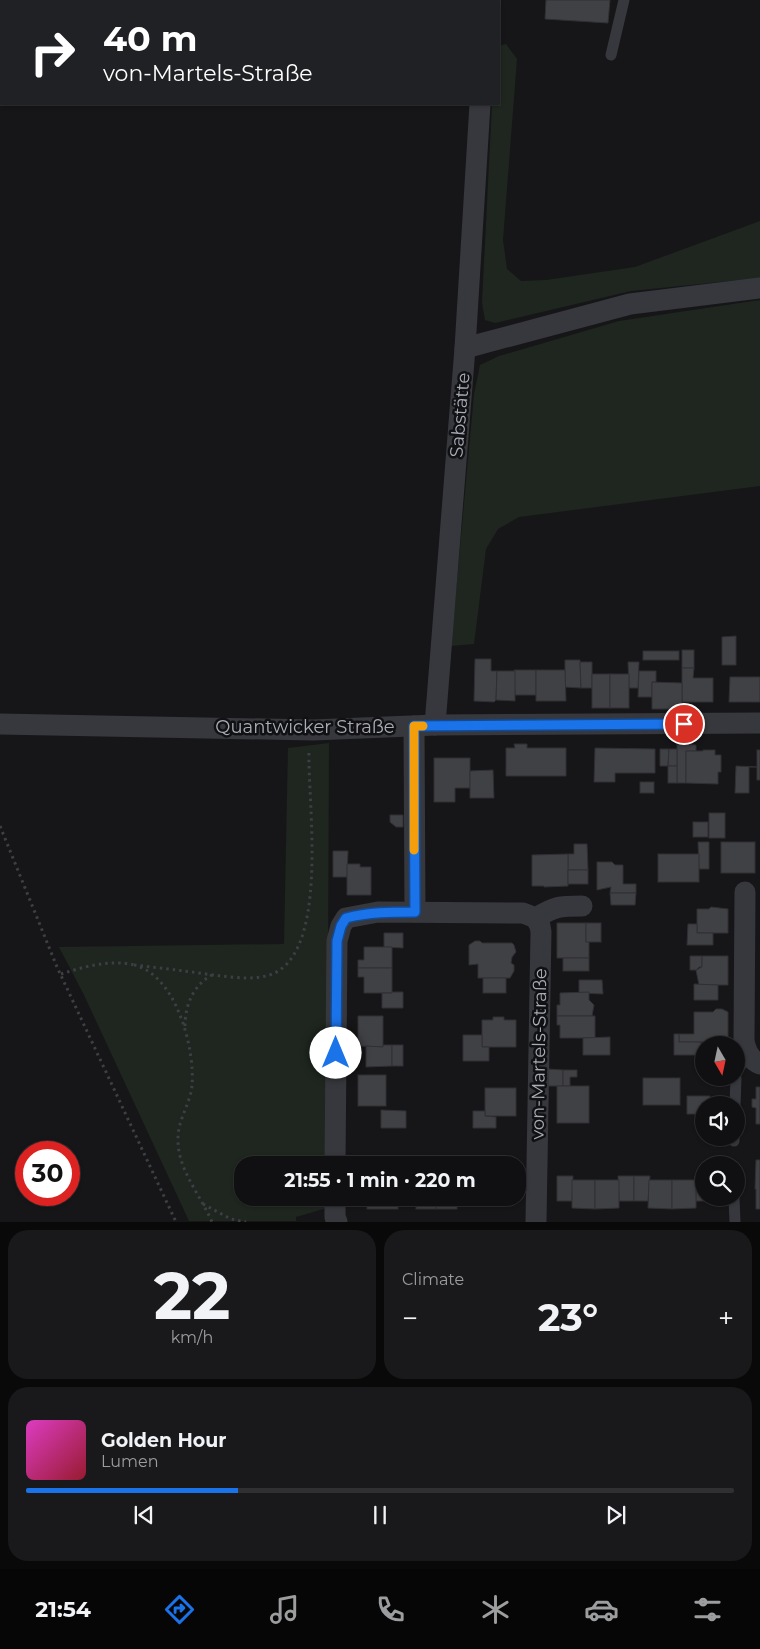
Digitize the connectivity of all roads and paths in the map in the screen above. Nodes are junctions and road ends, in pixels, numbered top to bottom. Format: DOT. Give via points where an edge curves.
graph roads {
  1 [pos="624,0"];
  2 [pos="611,55"];
  3 [pos="480,105"];
  4 [pos="760,288"];
  5 [pos="465,348"];
  6 [pos="760,723"];
  7 [pos="0,724"];
  8 [pos="435,725"];
  9 [pos="414,726"];
  10 [pos="313,730"];
  11 [pos="0,826"];
  12 [pos="746,892"];
  13 [pos="582,906"];
  14 [pos="415,912"];
  15 [pos="536,918"];
  16 [pos="134,965"];
  17 [pos="60,974"];
  18 [pos="213,975"];
  19 [pos="185,1030"];
  20 [pos="754,1059"];
  21 [pos="335,1156"];
  22 [pos="202,1204"];
  23 [pos="335,1206"];
  24 [pos="734,1206"];
  25 [pos="176,1222"];
  26 [pos="212,1222"];
  27 [pos="246,1222"];
  28 [pos="337,1222"];
  29 [pos="536,1222"];
  30 [pos="735,1222"];
  1 -- 2 [label="lane"];
  3 -- 5 [label="street, Sabstätte"];
  4 -- 5 [label="street" via="630,304"];
  5 -- 8 [label="street, Sabstätte"];
  6 -- 8 [label="street, Quantwicker Straße"];
  7 -- 10 [label="street, Quantwicker Straße"];
  8 -- 9 [label="street, Quantwicker Straße"];
  9 -- 10 [label="street, Quantwicker Straße"];
  9 -- 14 [label="street"];
  10 -- 18 [label="path" via="308,751 312,874 302,939 292,958 266,976"];
  11 -- 17 [label="path"];
  12 -- 20 [label="street" via="744,1041"];
  13 -- 15 [label="street" via="552,908"];
  14 -- 15 [label="street" via="523,913"];
  14 -- 21 [label="street" via="358,915 346,918 341,926 337,941"];
  15 -- 29 [label="street, von-Martels-Straße" via="541,932"];
  16 -- 17 [label="path" via="102,964"];
  16 -- 18 [label="path"];
  16 -- 19 [label="path" via="152,974 168,991"];
  17 -- 25 [label="path"];
  18 -- 19 [label="path" via="196,989 187,1008"];
  19 -- 22 [label="path" via="192,1086 178,1137 179,1151 186,1174"];
  22 -- 26 [label="path"];
  22 -- 27 [label="path" via="231,1219"];
  23 -- 28 [label="street"];
  24 -- 30 [label="lane"];
}
